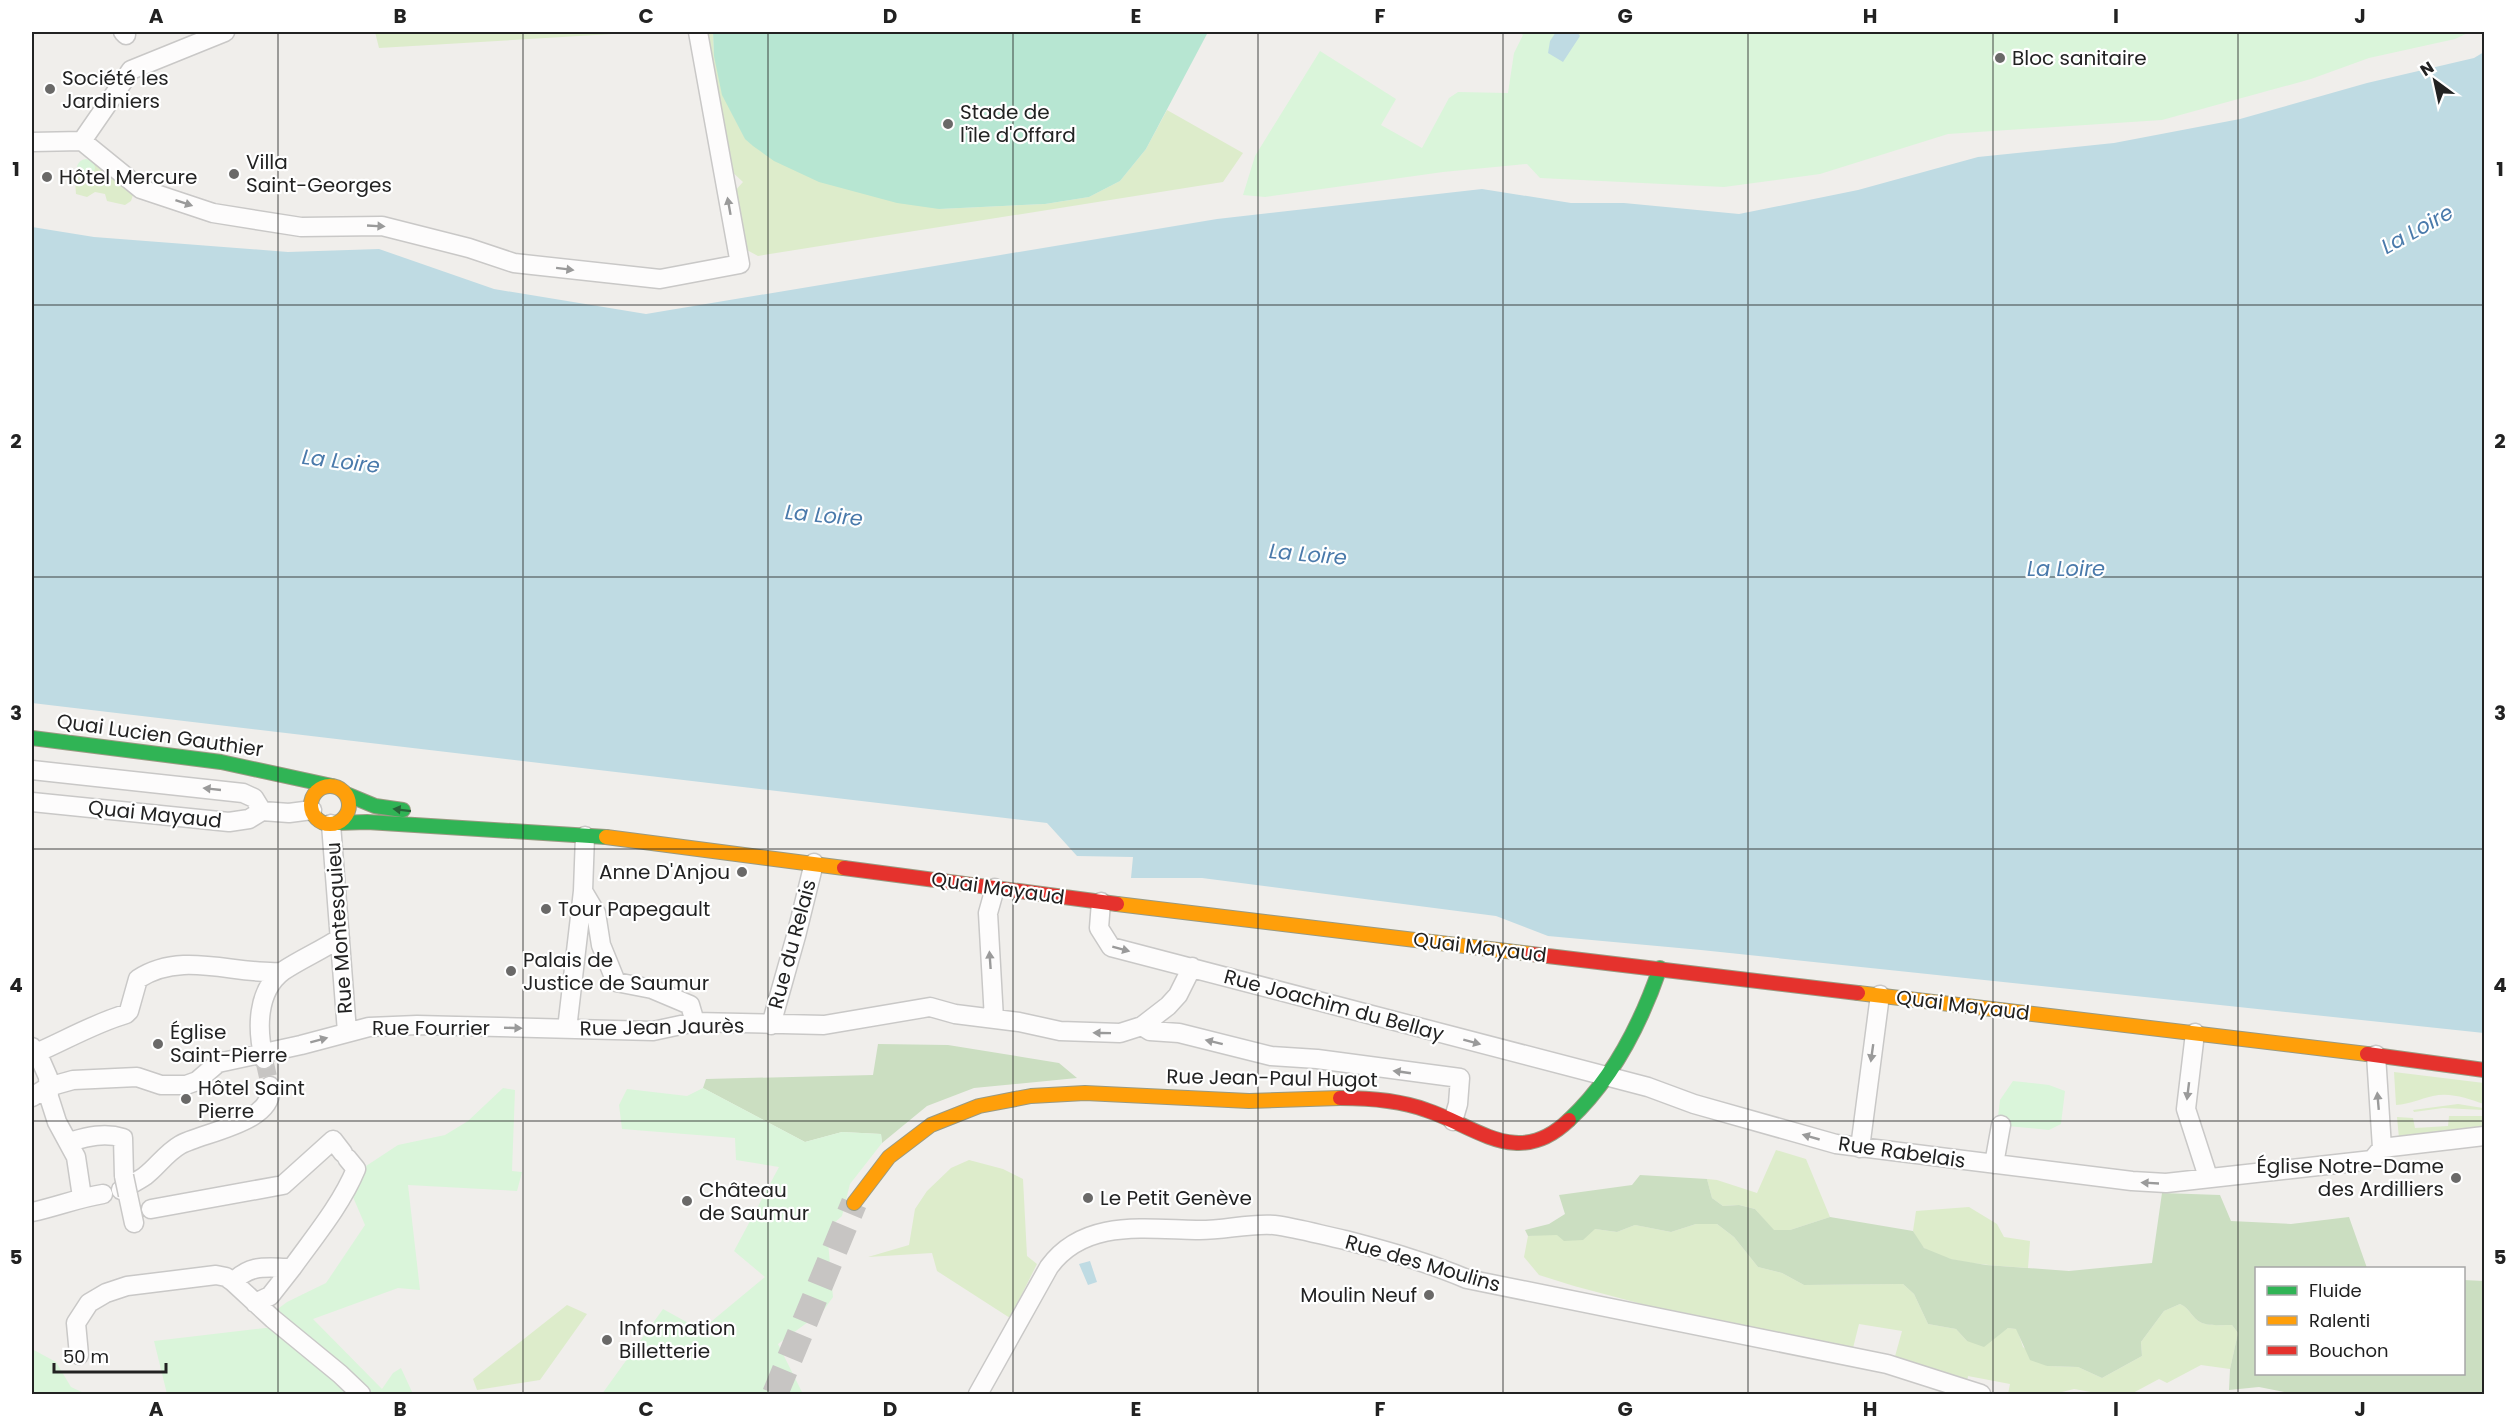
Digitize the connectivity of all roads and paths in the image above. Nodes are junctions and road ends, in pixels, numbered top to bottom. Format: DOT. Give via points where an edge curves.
graph roads {
  1 [pos="225,32"];
  2 [pos="698,32"];
  3 [pos="81,141"];
  4 [pos="32,142"];
  5 [pos="32,738"];
  6 [pos="32,770"];
  7 [pos="282,772"];
  8 [pos="332,786"];
  9 [pos="346,794"];
  10 [pos="32,802"];
  11 [pos="311,806"];
  12 [pos="262,811"];
  13 [pos="334,824"];
  14 [pos="585,836"];
  15 [pos="814,863"];
  16 [pos="995,888"];
  17 [pos="583,891"];
  18 [pos="1101,902"];
  19 [pos="340,938"];
  20 [pos="1192,967"];
  21 [pos="1660,968"];
  22 [pos="281,972"];
  23 [pos="1880,995"];
  24 [pos="994,1019"];
  25 [pos="695,1022"];
  26 [pos="771,1025"];
  27 [pos="1142,1026"];
  28 [pos="567,1029"];
  29 [pos="347,1032"];
  30 [pos="2194,1033"];
  31 [pos="34,1050"];
  32 [pos="2376,1054"];
  33 [pos="263,1056"];
  34 [pos="2484,1070"];
  35 [pos="1604,1076"];
  36 [pos="270,1086"];
  37 [pos="48,1087"];
  38 [pos="32,1096"];
  39 [pos="1453,1121"];
  40 [pos="2001,1125"];
  41 [pos="2484,1136"];
  42 [pos="69,1142"];
  43 [pos="1860,1148"];
  44 [pos="2377,1154"];
  45 [pos="1994,1164"];
  46 [pos="2208,1177"];
  47 [pos="103,1194"];
  48 [pos="82,1197"];
  49 [pos="133,1203"];
  50 [pos="854,1203"];
  51 [pos="32,1212"];
  52 [pos="292,1268"];
  53 [pos="233,1282"];
  54 [pos="255,1303"];
  55 [pos="79,1355"];
  56 [pos="361,1395"];
  57 [pos="978,1395"];
  58 [pos="1981,1395"];
  1 -- 3 [label="street" via="131,70"];
  3 -- 2 [label="street, one-way" via="141,189 213,213 301,227 382,226 514,263 660,279 740,264"];
  3 -- 4 [label="street"];
  5 -- 7 [label="main road, Quai Lucien Gauthier"];
  12 -- 6 [label="street, one-way" via="254,798 243,793"];
  7 -- 8 [label="main road, Quai Lucien Gauthier"];
  7 -- 11 [label="main road, Quai Lucien Gauthier"];
  8 -- 9 [label="main road"];
  8 -- 11 [label="main road" via="316,792"];
  9 -- 13 [label="main road" via="348,811"];
  14 -- 9 [label="main road, Quai Mayaud, one-way" via="375,806"];
  10 -- 12 [label="street, Quai Mayaud" via="229,822 249,819"];
  11 -- 12 [label="street, Quai Mayaud" via="289,813"];
  11 -- 13 [label="main road" via="317,819"];
  13 -- 14 [label="main road, Quai Mayaud" via="367,822"];
  13 -- 19 [label="street, Rue Montesquieu"];
  14 -- 15 [label="main road, Quai Mayaud"];
  14 -- 17 [label="street"];
  15 -- 16 [label="main road, Quai Mayaud"];
  15 -- 26 [label="street, Rue du Relais"];
  16 -- 18 [label="main road, Quai Mayaud"];
  24 -- 16 [label="street, one-way" via="988,913"];
  17 -- 25 [label="street" via="596,913 601,945 616,982 652,989 690,1005"];
  17 -- 28 [label="street"];
  18 -- 20 [label="street, Rue Joachim du Bellay, one-way" via="1099,928 1111,947"];
  18 -- 21 [label="main road, Quai Mayaud"];
  19 -- 22 [label="street"];
  19 -- 29 [label="street, Rue Montesquieu"];
  20 -- 27 [label="street" via="1178,994"];
  20 -- 35 [label="street, Rue Joachim du Bellay, one-way"];
  21 -- 23 [label="main road, Quai Mayaud"];
  21 -- 35 [label="main road, Rue Jean-Paul Hugot" via="1646,1007"];
  22 -- 31 [label="street" via="198,964 164,968 138,979 126,1014"];
  22 -- 33 [label="street" via="268,989 258,1020"];
  23 -- 30 [label="main road, Quai Mayaud"];
  23 -- 43 [label="street, one-way"];
  24 -- 26 [label="street, Rue Jean Jaurès" via="930,1007 824,1025"];
  27 -- 24 [label="street, Rue Jean Jaurès, one-way" via="1120,1033 1060,1031"];
  25 -- 26 [label="street, Rue Jean Jaurès"];
  25 -- 28 [label="street, Rue Jean Jaurès" via="653,1031"];
  39 -- 27 [label="street, Rue Jean Jaurès, one-way" via="1460,1078 1271,1056 1179,1033 1150,1031"];
  29 -- 28 [label="street, Rue Fourrier, one-way" via="369,1026 408,1025"];
  33 -- 29 [label="street, Rue Fourrier, one-way"];
  30 -- 32 [label="main road, Quai Mayaud"];
  30 -- 46 [label="street, one-way" via="2186,1109"];
  31 -- 37 [label="street" via="48,1077"];
  32 -- 34 [label="main road, Quai Mayaud"];
  44 -- 32 [label="street, one-way"];
  33 -- 37 [label="street, Rue Fourrier" via="218,1062 197,1081 186,1085 161,1085 137,1077 73,1080"];
  35 -- 39 [label="main road, Rue Jean-Paul Hugot" via="1571,1121 1543,1138 1500,1143"];
  43 -- 35 [label="street, Rue Rabelais, one-way" via="1759,1123"];
  36 -- 49 [label="street" via="265,1105 255,1115 178,1146 146,1175"];
  37 -- 38 [label="street, Rue Fourrier"];
  37 -- 42 [label="street" via="57,1122"];
  39 -- 50 [label="main road, Rue Jean-Paul Hugot" via="1400,1102 1368,1098 1263,1101 1122,1094 1020,1096 976,1106 931,1125 891,1156"];
  40 -- 45 [label="street"];
  41 -- 44 [label="street, Rue Rabelais"];
  42 -- 48 [label="street" via="76,1157"];
  42 -- 49 [label="street" via="96,1135 123,1138"];
  43 -- 45 [label="street, Rue Rabelais"];
  44 -- 46 [label="street, Rue Rabelais"];
  46 -- 45 [label="street, Rue Rabelais, one-way" via="2157,1183"];
  47 -- 48 [label="street"];
  48 -- 51 [label="street" via="64,1206"];
  49 -- 52 [label="street" via="283,1185 333,1140 356,1169 325,1225"];
  52 -- 53 [label="street" via="254,1268"];
  52 -- 54 [label="street" via="270,1296"];
  53 -- 54 [label="street"];
  53 -- 55 [label="street" via="226,1277 205,1275 106,1293 89,1304 76,1323"];
  54 -- 56 [label="street"];
  57 -- 58 [label="street, Rue des Moulins" via="1049,1267 1076,1242 1124,1228 1200,1231 1257,1225 1303,1230 1410,1258 1467,1279 1887,1364"];
}
